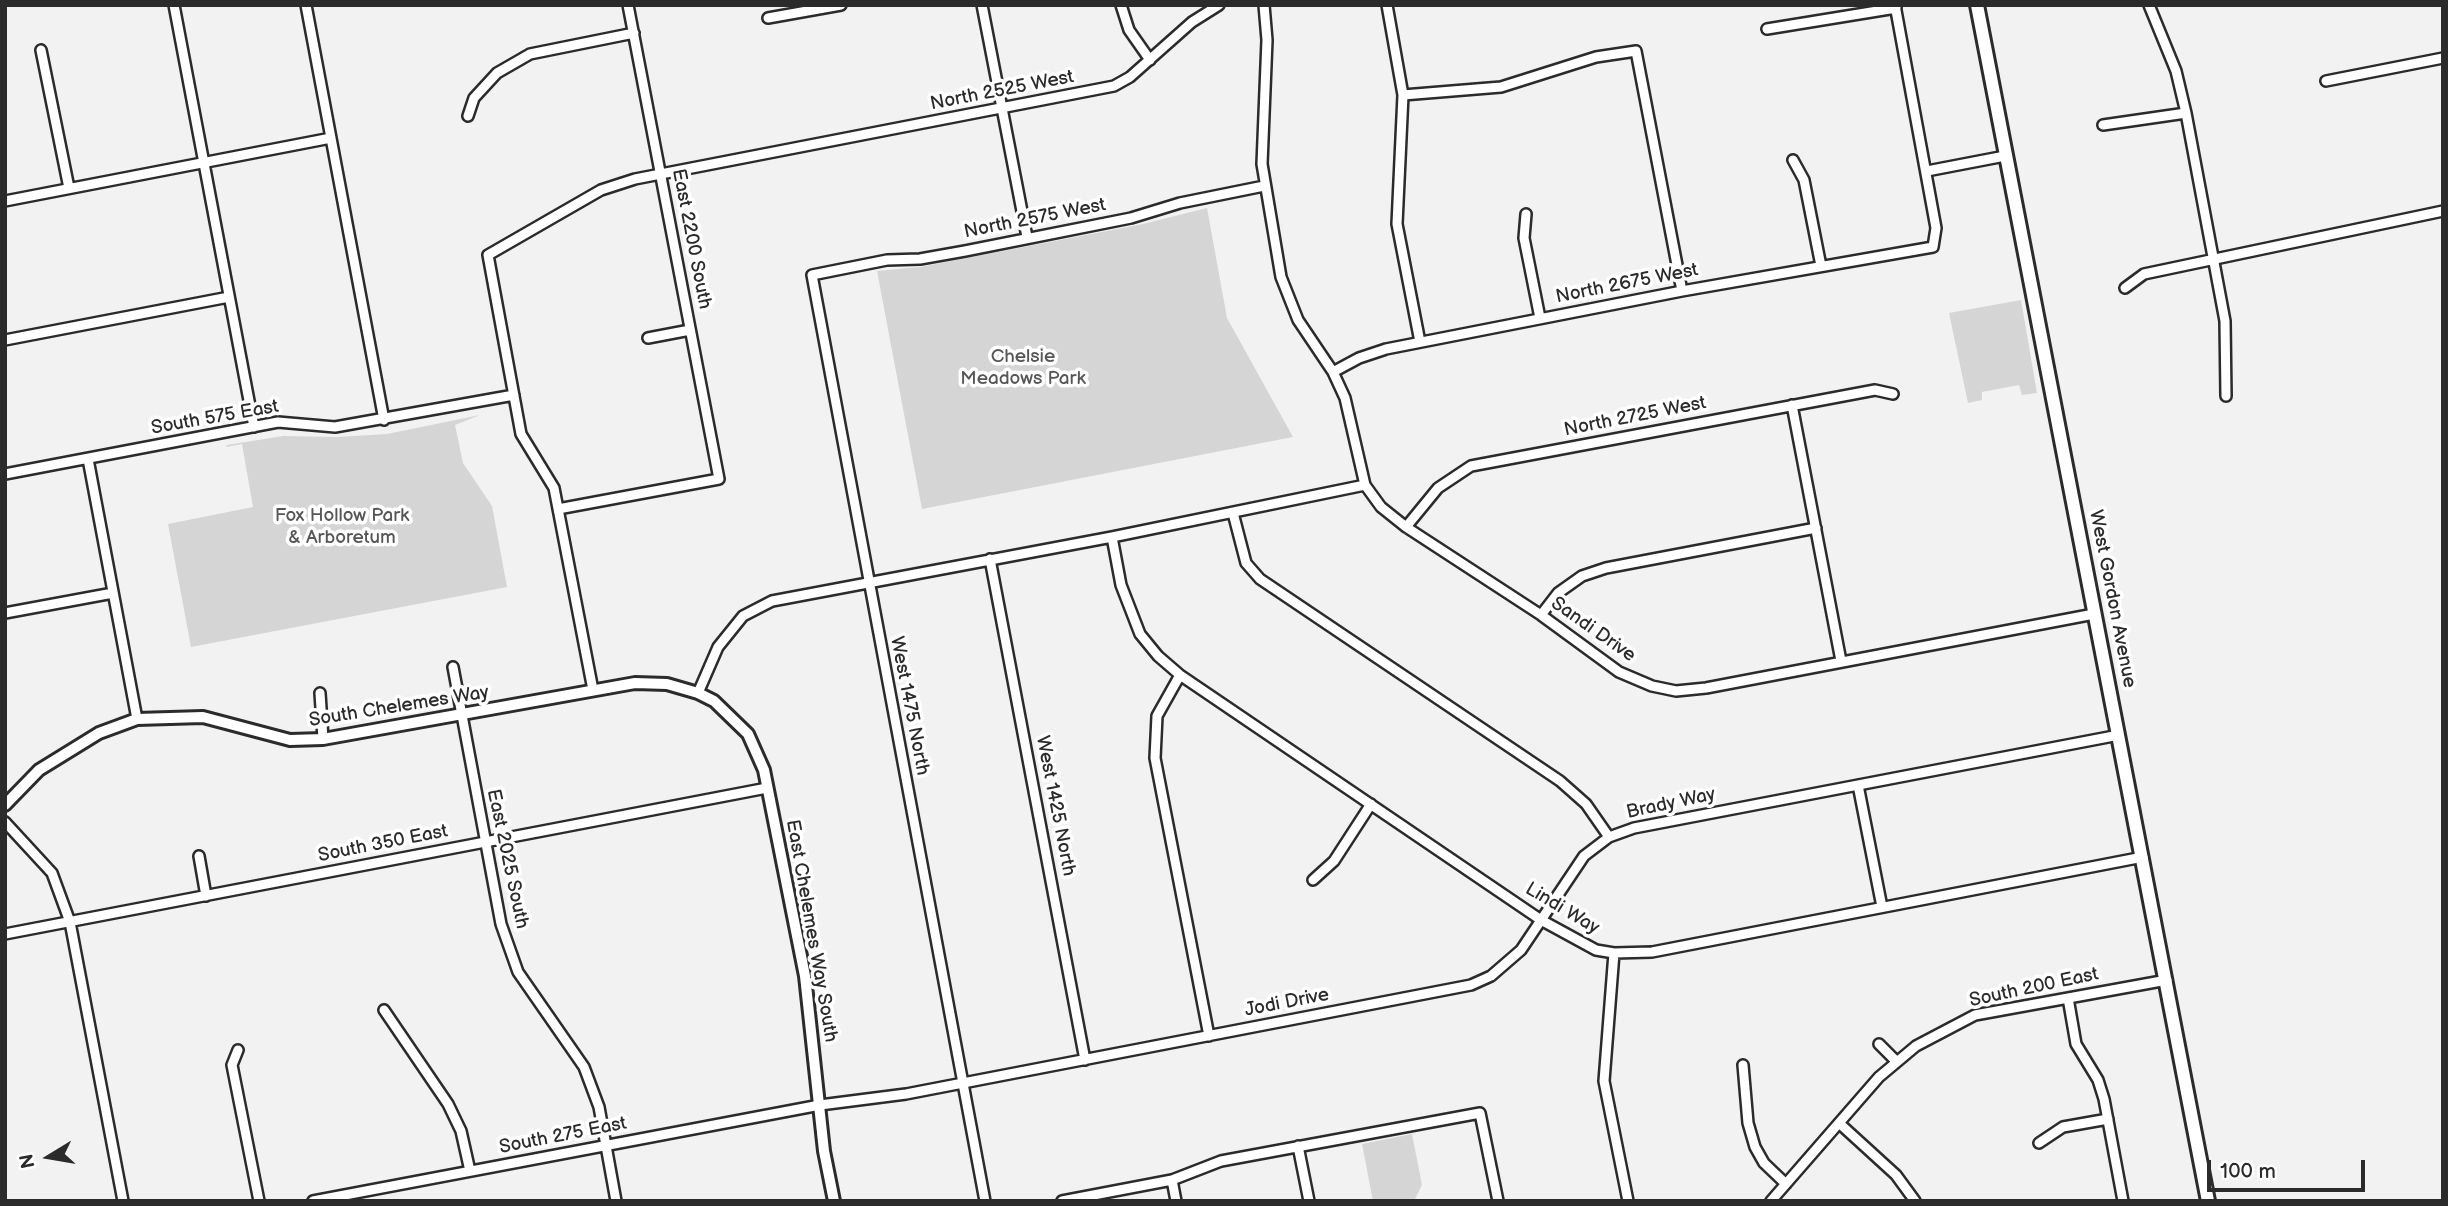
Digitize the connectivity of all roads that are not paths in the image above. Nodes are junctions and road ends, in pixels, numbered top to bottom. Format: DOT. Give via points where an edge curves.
graph roads {
  1 [pos="174,5"];
  2 [pos="306,5"];
  3 [pos="628,5"];
  4 [pos="841,5"];
  5 [pos="982,5"];
  6 [pos="1121,5"];
  7 [pos="1219,5"];
  8 [pos="1264,5"];
  9 [pos="1387,5"];
  10 [pos="1977,5"];
  11 [pos="2149,5"];
  12 [pos="1895,7"];
  13 [pos="768,18"];
  14 [pos="1767,29"];
  15 [pos="634,33"];
  16 [pos="41,50"];
  17 [pos="2443,58"];
  18 [pos="1150,60"];
  19 [pos="2326,80"];
  20 [pos="1403,94"];
  21 [pos="1001,109"];
  22 [pos="2186,113"];
  23 [pos="468,116"];
  24 [pos="2103,125"];
  25 [pos="331,138"];
  26 [pos="2005,156"];
  27 [pos="1793,160"];
  28 [pos="204,162"];
  29 [pos="1927,171"];
  30 [pos="661,174"];
  31 [pos="1264,186"];
  32 [pos="69,188"];
  33 [pos="5,201"];
  34 [pos="2443,211"];
  35 [pos="1526,214"];
  36 [pos="1027,237"];
  37 [pos="2214,261"];
  38 [pos="1821,266"];
  39 [pos="812,275"];
  40 [pos="2125,288"];
  41 [pos="1682,291"];
  42 [pos="229,297"];
  43 [pos="1540,318"];
  44 [pos="690,330"];
  45 [pos="648,338"];
  46 [pos="5,340"];
  47 [pos="1420,342"];
  48 [pos="1334,372"];
  49 [pos="1893,394"];
  50 [pos="514,395"];
  51 [pos="2226,396"];
  52 [pos="1792,405"];
  53 [pos="384,420"];
  54 [pos="254,427"];
  55 [pos="88,458"];
  56 [pos="5,474"];
  57 [pos="1365,485"];
  58 [pos="558,509"];
  59 [pos="1233,513"];
  60 [pos="1406,527"];
  61 [pos="1816,528"];
  62 [pos="1112,537"];
  63 [pos="990,559"];
  64 [pos="868,583"];
  65 [pos="113,593"];
  66 [pos="5,613"];
  67 [pos="2095,614"];
  68 [pos="1541,615"];
  69 [pos="1841,661"];
  70 [pos="453,667"];
  71 [pos="1180,675"];
  72 [pos="593,690"];
  73 [pos="320,693"];
  74 [pos="698,694"];
  75 [pos="462,715"];
  76 [pos="137,719"];
  77 [pos="2119,735"];
  78 [pos="323,739"];
  79 [pos="1858,785"];
  80 [pos="767,788"];
  81 [pos="1371,804"];
  82 [pos="5,805"];
  83 [pos="5,821"];
  84 [pos="1609,837"];
  85 [pos="485,843"];
  86 [pos="199,856"];
  87 [pos="2143,857"];
  88 [pos="1313,880"];
  89 [pos="206,896"];
  90 [pos="1882,907"];
  91 [pos="1541,920"];
  92 [pos="70,922"];
  93 [pos="5,934"];
  94 [pos="1614,953"];
  95 [pos="2167,979"];
  96 [pos="2068,999"];
  97 [pos="384,1010"];
  98 [pos="1209,1036"];
  99 [pos="1879,1044"];
  100 [pos="238,1050"];
  101 [pos="1085,1059"];
  102 [pos="1896,1061"];
  103 [pos="1743,1065"];
  104 [pos="964,1083"];
  105 [pos="906,1094"];
  106 [pos="820,1105"];
  107 [pos="2108,1119"];
  108 [pos="1839,1123"];
  109 [pos="2039,1143"];
  110 [pos="606,1145"];
  111 [pos="1298,1146"];
  112 [pos="470,1171"];
  113 [pos="1172,1180"];
  114 [pos="1786,1184"];
  115 [pos="123,1201"];
  116 [pos="258,1201"];
  117 [pos="313,1201"];
  118 [pos="616,1201"];
  119 [pos="834,1201"];
  120 [pos="985,1201"];
  121 [pos="1062,1201"];
  122 [pos="1176,1201"];
  123 [pos="1309,1201"];
  124 [pos="1498,1201"];
  125 [pos="1628,1201"];
  126 [pos="1771,1201"];
  127 [pos="1914,1201"];
  128 [pos="2123,1201"];
  129 [pos="2208,1201"];
  1 -- 28 [label="street"];
  2 -- 25 [label="street"];
  3 -- 15 [label="street, East 2200 South"];
  4 -- 13 [label="street"];
  5 -- 21 [label="street"];
  6 -- 18 [label="street" via="1129,30"];
  7 -- 18 [label="street, North 2525 West" via="1192,22"];
  8 -- 31 [label="street"];
  9 -- 20 [label="street"];
  10 -- 26 [label="main road, West Gordon Avenue"];
  11 -- 22 [label="street" via="2176,71"];
  12 -- 14 [label="street"];
  12 -- 29 [label="street"];
  15 -- 23 [label="street" via="530,54 497,73 474,97"];
  15 -- 30 [label="street, East 2200 South"];
  16 -- 32 [label="street"];
  17 -- 19 [label="street"];
  18 -- 21 [label="street, North 2525 West" via="1114,86"];
  20 -- 41 [label="street" via="1501,87 1595,57 1636,51"];
  20 -- 47 [label="street" via="1397,224"];
  21 -- 30 [label="street, North 2525 West"];
  21 -- 36 [label="street"];
  22 -- 24 [label="street"];
  22 -- 37 [label="street"];
  25 -- 28 [label="street"];
  25 -- 53 [label="street"];
  26 -- 29 [label="street"];
  26 -- 67 [label="main road, West Gordon Avenue"];
  27 -- 38 [label="street" via="1804,180"];
  28 -- 32 [label="street"];
  28 -- 42 [label="street"];
  29 -- 38 [label="street, North 2675 West" via="1937,228 1933,247"];
  30 -- 44 [label="street, East 2200 South"];
  30 -- 50 [label="street, North 2525 West" via="601,190 488,255"];
  31 -- 36 [label="street, North 2575 West"];
  31 -- 48 [label="street" via="1288,299 1297,320"];
  32 -- 33 [label="street"];
  34 -- 37 [label="street"];
  35 -- 43 [label="street" via="1524,238"];
  36 -- 39 [label="street, North 2575 West"];
  37 -- 40 [label="street" via="2144,274"];
  37 -- 51 [label="street" via="2225,321"];
  38 -- 41 [label="street, North 2675 West"];
  39 -- 64 [label="street, West 1475 North"];
  41 -- 43 [label="street, North 2675 West"];
  42 -- 46 [label="street"];
  42 -- 54 [label="street"];
  43 -- 47 [label="street, North 2675 West"];
  44 -- 45 [label="street"];
  44 -- 58 [label="street, East 2200 South" via="719,479"];
  47 -- 48 [label="street, North 2675 West" via="1372,353"];
  48 -- 57 [label="street" via="1350,415"];
  49 -- 52 [label="street, North 2725 West" via="1875,390"];
  50 -- 53 [label="street, South 575 East"];
  50 -- 58 [label="street" via="521,434 546,471"];
  52 -- 60 [label="street, North 2725 West" via="1471,466 1438,488"];
  52 -- 61 [label="street"];
  53 -- 54 [label="street, South 575 East" via="335,427 278,422"];
  54 -- 55 [label="street, South 575 East"];
  55 -- 56 [label="street, South 575 East"];
  55 -- 65 [label="street"];
  57 -- 59 [label="street"];
  57 -- 60 [label="street, Sandi Drive" via="1381,507"];
  58 -- 72 [label="street"];
  59 -- 62 [label="street"];
  59 -- 84 [label="street, Brady Way" via="1246,563 1260,579 1560,781 1586,804"];
  60 -- 68 [label="street, Sandi Drive"];
  61 -- 68 [label="street" via="1606,568 1582,576 1558,593"];
  61 -- 69 [label="street"];
  62 -- 63 [label="street"];
  62 -- 71 [label="street, Lindi Way" via="1121,585 1140,634"];
  63 -- 64 [label="street"];
  63 -- 101 [label="street, West 1425 North"];
  64 -- 74 [label="street" via="772,601 743,616 718,647"];
  64 -- 104 [label="street, West 1475 North"];
  65 -- 66 [label="street"];
  65 -- 76 [label="street"];
  67 -- 69 [label="street, Sandi Drive"];
  67 -- 77 [label="main road, West Gordon Avenue"];
  68 -- 69 [label="street, Sandi Drive" via="1619,672 1676,691"];
  70 -- 75 [label="street, East 2025 South"];
  71 -- 81 [label="street, Lindi Way"];
  71 -- 98 [label="street" via="1157,716 1155,758"];
  72 -- 74 [label="street, South Chelemes Way" via="635,683 667,684"];
  72 -- 75 [label="street, South Chelemes Way"];
  73 -- 78 [label="street"];
  74 -- 80 [label="street, East Chelemes Way South" via="723,709 748,734"];
  75 -- 78 [label="street, South Chelemes Way"];
  75 -- 85 [label="street, East 2025 South"];
  76 -- 78 [label="street, South Chelemes Way" via="203,718 290,740"];
  76 -- 82 [label="street, South Chelemes Way" via="99,733 39,770"];
  77 -- 79 [label="street, Brady Way"];
  77 -- 87 [label="main road, West Gordon Avenue"];
  79 -- 84 [label="street, Brady Way" via="1634,828"];
  79 -- 90 [label="street"];
  80 -- 85 [label="street, South 350 East"];
  80 -- 106 [label="street, East Chelemes Way South" via="807,986"];
  81 -- 88 [label="street" via="1334,860"];
  81 -- 91 [label="street, Lindi Way"];
  83 -- 92 [label="street" via="52,873"];
  84 -- 91 [label="street, Jodi Drive" via="1584,856"];
  85 -- 89 [label="street, South 350 East"];
  85 -- 110 [label="street, East 2025 South" via="518,972 584,1067 599,1107"];
  86 -- 89 [label="street"];
  87 -- 90 [label="street, Lindi Way"];
  87 -- 95 [label="main road, West Gordon Avenue"];
  89 -- 92 [label="street, South 350 East"];
  90 -- 94 [label="street, Lindi Way" via="1652,953"];
  91 -- 94 [label="street, Lindi Way" via="1596,950"];
  91 -- 98 [label="street, Jodi Drive" via="1508,964 1471,985"];
  92 -- 93 [label="street, South 350 East"];
  92 -- 115 [label="street"];
  94 -- 125 [label="street" via="1604,1081"];
  95 -- 96 [label="street, South 200 East"];
  95 -- 129 [label="main road, West Gordon Avenue"];
  96 -- 102 [label="street, South 200 East" via="1975,1015 1916,1045"];
  96 -- 107 [label="street" via="2076,1044 2098,1080"];
  97 -- 112 [label="street" via="448,1104 461,1131"];
  98 -- 101 [label="street, Jodi Drive"];
  99 -- 102 [label="street"];
  100 -- 116 [label="street" via="232,1065"];
  101 -- 104 [label="street, Jodi Drive"];
  102 -- 108 [label="street, South 200 East"];
  103 -- 114 [label="street" via="1755,1147"];
  104 -- 105 [label="street, Jodi Drive"];
  104 -- 120 [label="street, West 1475 North"];
  105 -- 106 [label="street, South 275 East"];
  106 -- 110 [label="street, South 275 East"];
  106 -- 119 [label="street, East Chelemes Way South"];
  107 -- 109 [label="street" via="2063,1127"];
  107 -- 128 [label="street"];
  108 -- 114 [label="street, South 200 East"];
  108 -- 127 [label="street" via="1896,1175"];
  110 -- 112 [label="street, South 275 East"];
  110 -- 118 [label="street, East 2025 South"];
  111 -- 113 [label="street" via="1222,1161"];
  111 -- 123 [label="street"];
  111 -- 124 [label="street" via="1480,1113"];
  112 -- 117 [label="street, South 275 East"];
  113 -- 121 [label="street"];
  113 -- 122 [label="street"];
  114 -- 126 [label="street, South 200 East"];
}
